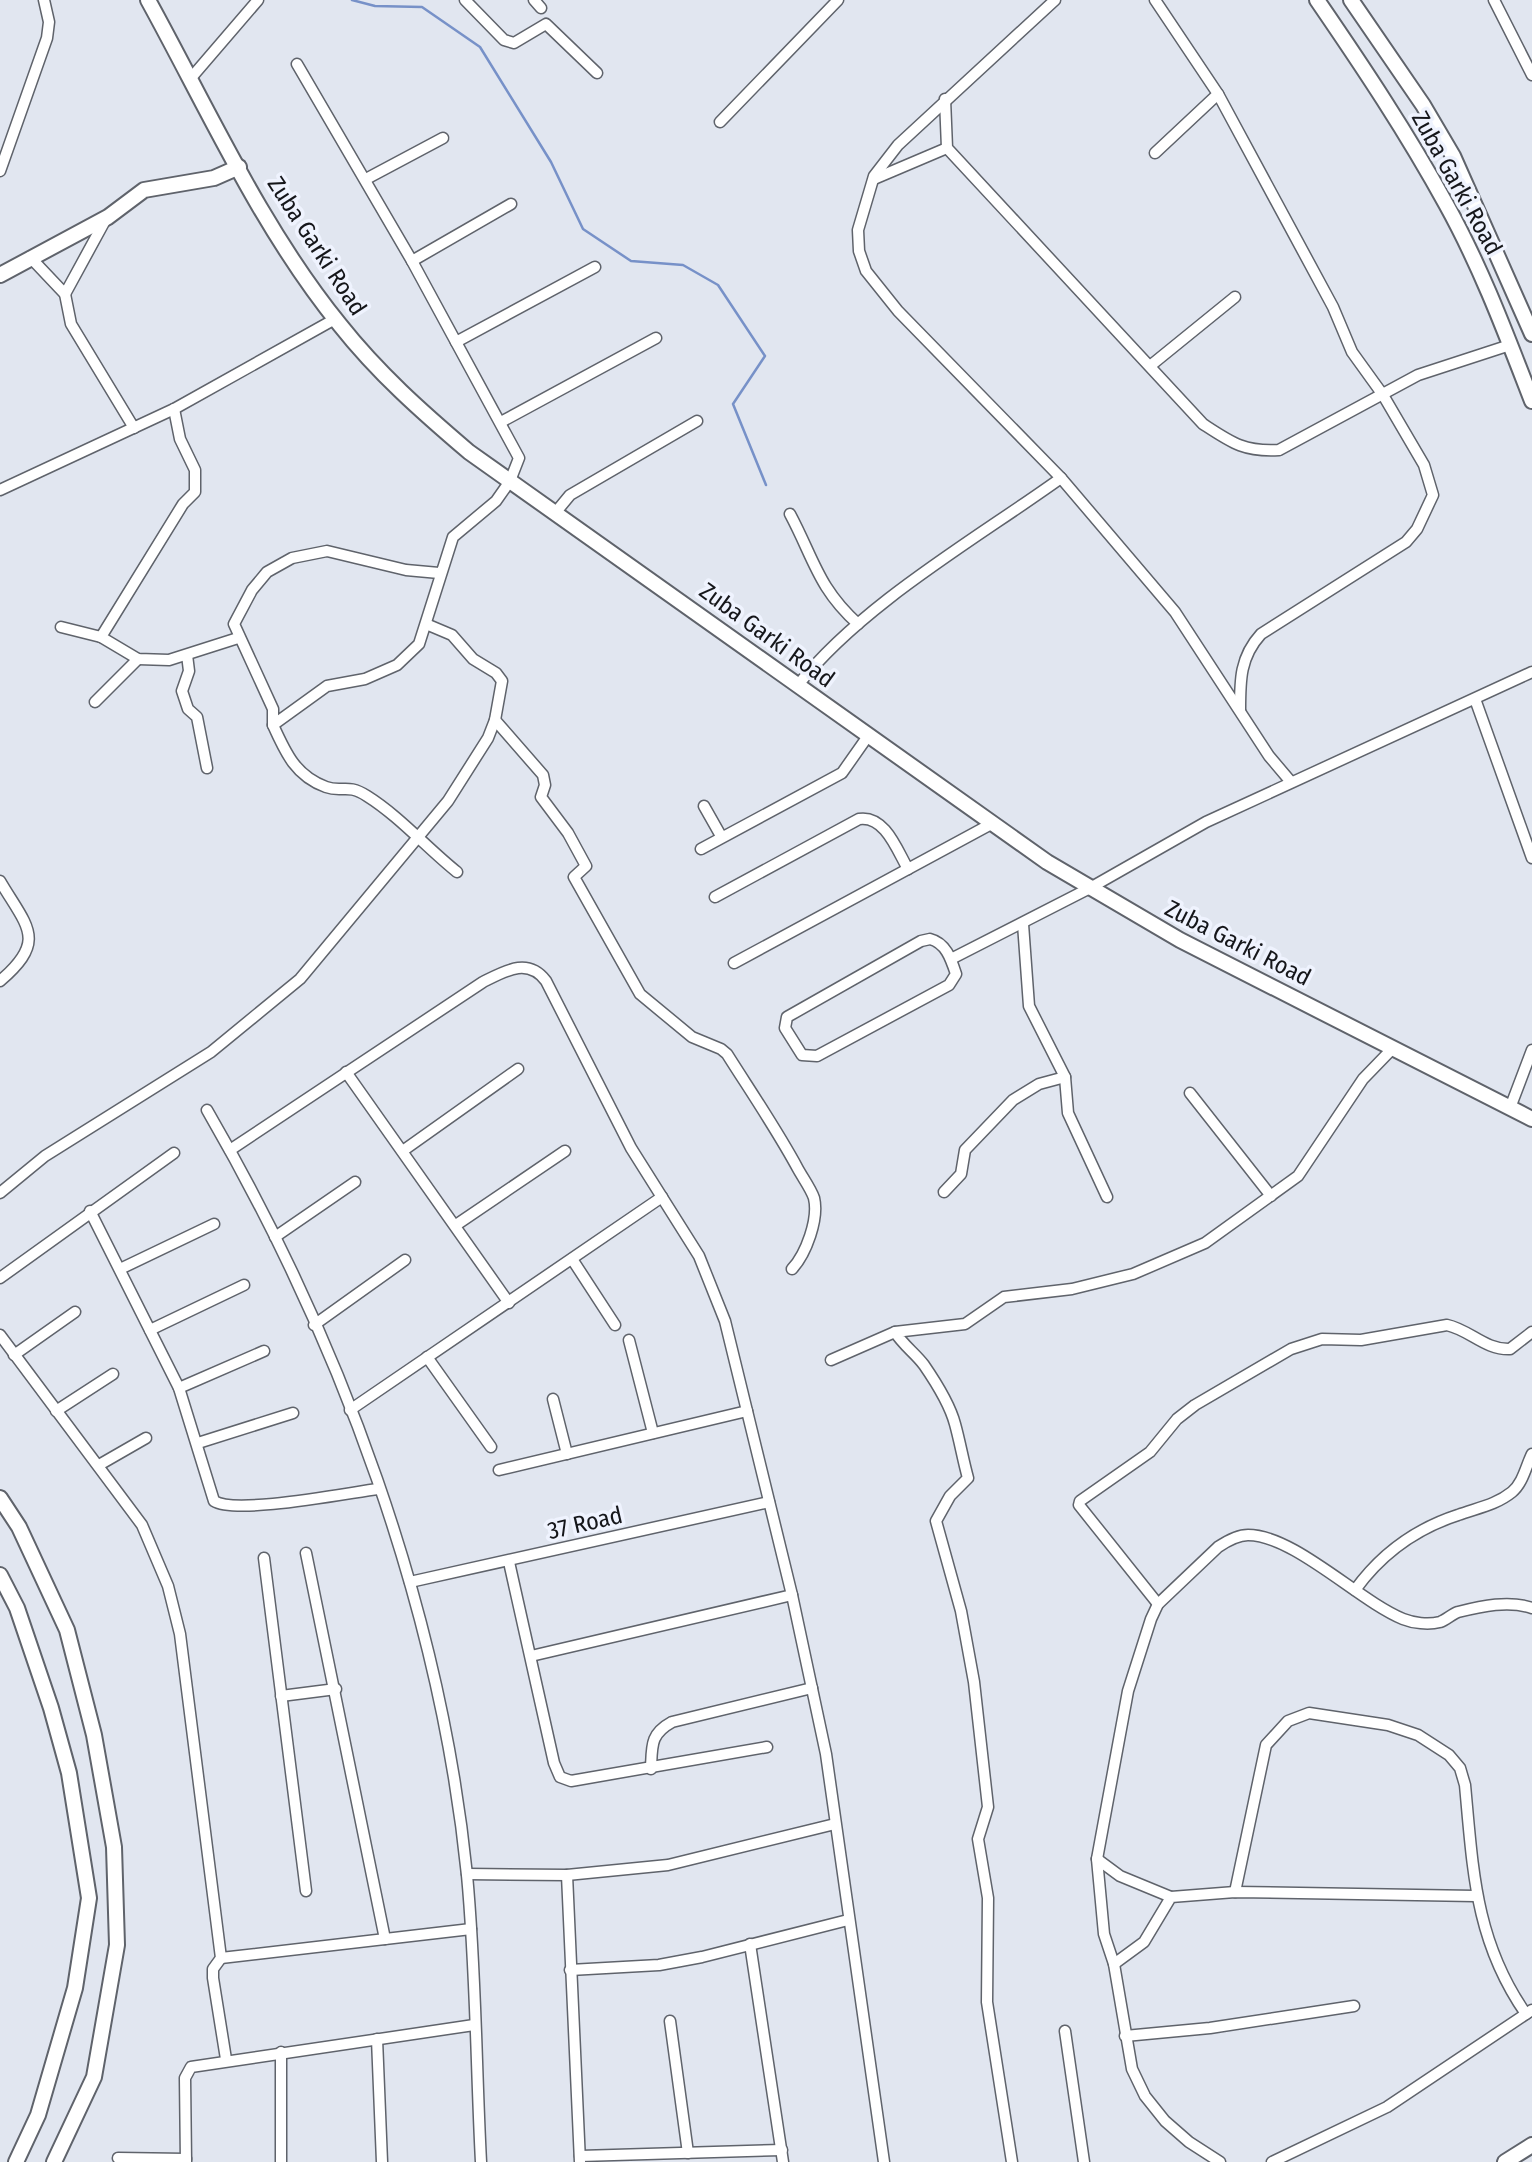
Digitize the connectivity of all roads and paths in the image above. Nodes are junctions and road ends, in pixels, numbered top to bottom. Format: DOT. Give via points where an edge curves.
graph roads {
  1 [pos="44,0"];
  2 [pos="148,0"];
  3 [pos="258,0"];
  4 [pos="465,0"];
  5 [pos="838,0"];
  6 [pos="1055,0"];
  7 [pos="1155,0"];
  8 [pos="1317,0"];
  9 [pos="1351,0"];
  10 [pos="1494,0"];
  11 [pos="297,64"];
  12 [pos="597,73"];
  13 [pos="1532,75"];
  14 [pos="191,78"];
  15 [pos="1217,94"];
  16 [pos="945,99"];
  17 [pos="720,122"];
  18 [pos="443,138"];
  19 [pos="947,148"];
  20 [pos="1155,153"];
  21 [pos="239,167"];
  22 [pos="0,171"];
  23 [pos="366,179"];
  24 [pos="872,180"];
  25 [pos="511,204"];
  26 [pos="108,217"];
  27 [pos="30,257"];
  28 [pos="412,261"];
  29 [pos="595,267"];
  30 [pos="0,275"];
  31 [pos="65,294"];
  32 [pos="1235,297"];
  33 [pos="335,319"];
  34 [pos="1532,334"];
  35 [pos="656,338"];
  36 [pos="456,342"];
  37 [pos="1510,345"];
  38 [pos="1150,366"];
  39 [pos="1383,395"];
  40 [pos="1532,401"];
  41 [pos="174,409"];
  42 [pos="697,421"];
  43 [pos="500,422"];
  44 [pos="134,428"];
  45 [pos="1061,478"];
  46 [pos="510,481"];
  47 [pos="0,490"];
  48 [pos="556,512"];
  49 [pos="790,514"];
  50 [pos="439,573"];
  51 [pos="426,624"];
  52 [pos="858,624"];
  53 [pos="61,627"];
  54 [pos="101,637"];
  55 [pos="238,638"];
  56 [pos="187,655"];
  57 [pos="138,659"];
  58 [pos="1532,672"];
  59 [pos="798,685"];
  60 [pos="1475,699"];
  61 [pos="95,702"];
  62 [pos="1240,710"];
  63 [pos="495,720"];
  64 [pos="273,725"];
  65 [pos="868,736"];
  66 [pos="207,768"];
  67 [pos="1291,782"];
  68 [pos="704,806"];
  69 [pos="993,823"];
  70 [pos="721,836"];
  71 [pos="416,838"];
  72 [pos="702,849"];
  73 [pos="1532,858"];
  74 [pos="908,869"];
  75 [pos="457,872"];
  76 [pos="0,880"];
  77 [pos="1090,888"];
  78 [pos="715,897"];
  79 [pos="1023,923"];
  80 [pos="951,959"];
  81 [pos="734,963"];
  82 [pos="0,981"];
  83 [pos="1394,1048"];
  84 [pos="1532,1050"];
  85 [pos="518,1069"];
  86 [pos="346,1072"];
  87 [pos="1065,1077"];
  88 [pos="1191,1093"];
  89 [pos="1510,1108"];
  90 [pos="207,1110"];
  91 [pos="1532,1119"];
  92 [pos="230,1150"];
  93 [pos="404,1150"];
  94 [pos="565,1151"];
  95 [pos="174,1153"];
  96 [pos="355,1182"];
  97 [pos="944,1192"];
  98 [pos="0,1193"];
  99 [pos="1271,1196"];
  100 [pos="1107,1197"];
  101 [pos="662,1198"];
  102 [pos="90,1211"];
  103 [pos="214,1224"];
  104 [pos="456,1225"];
  105 [pos="275,1237"];
  106 [pos="572,1259"];
  107 [pos="405,1260"];
  108 [pos="120,1269"];
  109 [pos="792,1269"];
  110 [pos="0,1278"];
  111 [pos="244,1285"];
  112 [pos="509,1303"];
  113 [pos="75,1312"];
  114 [pos="314,1325"];
  115 [pos="615,1325"];
  116 [pos="150,1330"];
  117 [pos="895,1332"];
  118 [pos="1532,1332"];
  119 [pos="0,1335"];
  120 [pos="629,1340"];
  121 [pos="264,1351"];
  122 [pos="14,1355"];
  123 [pos="427,1357"];
  124 [pos="831,1360"];
  125 [pos="113,1374"];
  126 [pos="178,1388"];
  127 [pos="553,1399"];
  128 [pos="350,1410"];
  129 [pos="56,1411"];
  130 [pos="747,1411"];
  131 [pos="293,1413"];
  132 [pos="653,1433"];
  133 [pos="146,1437"];
  134 [pos="198,1443"];
  135 [pos="491,1447"];
  136 [pos="567,1454"];
  137 [pos="1532,1454"];
  138 [pos="99,1465"];
  139 [pos="499,1470"];
  140 [pos="378,1489"];
  141 [pos="0,1498"];
  142 [pos="769,1502"];
  143 [pos="306,1553"];
  144 [pos="264,1558"];
  145 [pos="509,1562"];
  146 [pos="0,1575"];
  147 [pos="410,1582"];
  148 [pos="1355,1590"];
  149 [pos="792,1595"];
  150 [pos="1158,1605"];
  151 [pos="1532,1608"];
  152 [pos="531,1656"];
  153 [pos="812,1688"];
  154 [pos="336,1689"];
  155 [pos="281,1696"];
  156 [pos="766,1747"];
  157 [pos="651,1769"];
  158 [pos="835,1824"];
  159 [pos="1097,1859"];
  160 [pos="467,1874"];
  161 [pos="567,1875"];
  162 [pos="306,1891"];
  163 [pos="1234,1892"];
  164 [pos="1475,1896"];
  165 [pos="1171,1898"];
  166 [pos="848,1920"];
  167 [pos="471,1929"];
  168 [pos="386,1939"];
  169 [pos="750,1944"];
  170 [pos="221,1958"];
  171 [pos="1114,1964"];
  172 [pos="570,1970"];
  173 [pos="1354,2006"];
  174 [pos="1529,2012"];
  175 [pos="670,2021"];
  176 [pos="474,2025"];
  177 [pos="1065,2031"];
  178 [pos="1125,2036"];
  179 [pos="377,2039"];
  180 [pos="281,2052"];
  181 [pos="226,2059"];
  182 [pos="1532,2145"];
  183 [pos="782,2150"];
  184 [pos="688,2153"];
  185 [pos="118,2158"];
  186 [pos="580,2159"];
  187 [pos="186,2160"];
  188 [pos="16,2162"];
  189 [pos="54,2162"];
  190 [pos="281,2162"];
  191 [pos="382,2162"];
  192 [pos="481,2162"];
  193 [pos="783,2162"];
  194 [pos="884,2162"];
  195 [pos="1012,2162"];
  196 [pos="1084,2162"];
  197 [pos="1220,2162"];
  198 [pos="1272,2162"];
  199 [pos="1505,2162"];
  1 -- 22 [label="street" via="47,38"];
  2 -- 14 [label="main road, Zuba Garki Road"];
  3 -- 14 [label="street"];
  4 -- 12 [label="street" via="504,40 514,43 546,24"];
  5 -- 17 [label="street"];
  6 -- 16 [label="street"];
  7 -- 15 [label="street"];
  8 -- 37 [label="main road, Zuba Garki Road" via="1386,101 1447,206"];
  9 -- 34 [label="main road, Zuba Garki Road" via="1453,156"];
  10 -- 13 [label="street"];
  11 -- 23 [label="street"];
  14 -- 21 [label="main road, Zuba Garki Road"];
  15 -- 20 [label="street"];
  15 -- 39 [label="street" via="1333,307 1352,352"];
  16 -- 19 [label="street"];
  16 -- 24 [label="street" via="898,145"];
  18 -- 23 [label="street"];
  19 -- 24 [label="street"];
  19 -- 38 [label="street"];
  21 -- 26 [label="main road" via="214,177 144,190"];
  21 -- 33 [label="main road, Zuba Garki Road" via="282,242"];
  23 -- 28 [label="street"];
  24 -- 45 [label="street" via="858,230 866,271 898,311"];
  25 -- 28 [label="street"];
  26 -- 27 [label="main road"];
  26 -- 31 [label="street"];
  27 -- 30 [label="main road"];
  27 -- 31 [label="street"];
  28 -- 36 [label="street"];
  29 -- 36 [label="street"];
  31 -- 44 [label="street" via="71,324"];
  32 -- 38 [label="street"];
  33 -- 41 [label="street"];
  33 -- 46 [label="main road, Zuba Garki Road" via="395,387 468,452"];
  35 -- 43 [label="street"];
  36 -- 43 [label="street"];
  37 -- 39 [label="street" via="1418,375"];
  37 -- 40 [label="main road, Zuba Garki Road"];
  38 -- 39 [label="street" via="1203,424 1234,445 1256,451 1279,450"];
  39 -- 62 [label="street" via="1424,465 1431,482 1430,502 1406,542 1261,634 1240,673"];
  41 -- 44 [label="street"];
  41 -- 54 [label="street" via="180,439 195,470 195,492 183,504"];
  42 -- 48 [label="street" via="570,495"];
  43 -- 46 [label="street" via="519,458"];
  44 -- 47 [label="street"];
  45 -- 52 [label="street"];
  45 -- 62 [label="street" via="1175,612"];
  46 -- 48 [label="main road, Zuba Garki Road"];
  46 -- 50 [label="street" via="485,512 453,537"];
  48 -- 59 [label="main road, Zuba Garki Road"];
  49 -- 52 [label="street" via="813,558 817,577"];
  50 -- 51 [label="street"];
  50 -- 55 [label="street" via="327,551 292,558 268,572 253,590 234,624"];
  51 -- 63 [label="street" via="452,635 502,681"];
  51 -- 64 [label="street" via="419,644 397,665 366,678 327,686"];
  52 -- 59 [label="street"];
  53 -- 54 [label="street"];
  54 -- 57 [label="street"];
  55 -- 56 [label="street"];
  55 -- 64 [label="street" via="273,709"];
  56 -- 57 [label="street" via="169,660"];
  56 -- 66 [label="street" via="189,671 182,691 188,709 197,717"];
  57 -- 61 [label="street"];
  58 -- 60 [label="street"];
  59 -- 65 [label="main road, Zuba Garki Road"];
  60 -- 67 [label="street"];
  60 -- 73 [label="street"];
  62 -- 67 [label="street"];
  63 -- 71 [label="street" via="448,800"];
  63 -- 109 [label="street" via="543,775 541,797 586,866 574,877 640,994 692,1037 727,1054 797,1166 814,1198 814,1214 800,1260"];
  64 -- 71 [label="street" via="288,758 305,778 327,788 352,787"];
  65 -- 69 [label="main road, Zuba Garki Road"];
  65 -- 70 [label="street" via="842,772"];
  67 -- 77 [label="street" via="1206,822"];
  68 -- 70 [label="street"];
  69 -- 74 [label="street"];
  69 -- 77 [label="main road, Zuba Garki Road"];
  70 -- 72 [label="street"];
  71 -- 75 [label="street"];
  71 -- 98 [label="street" via="300,979 260,1014 180,1073 45,1156"];
  74 -- 78 [label="street" via="878,823 859,819"];
  74 -- 81 [label="street"];
  76 -- 82 [label="street" via="28,929 30,943 20,964"];
  77 -- 79 [label="street"];
  77 -- 83 [label="main road, Zuba Garki Road" via="1180,940"];
  79 -- 80 [label="street"];
  79 -- 87 [label="street" via="1030,1006"];
  80 -- 80 [label="street" via="956,974 949,985 817,1056 802,1055 785,1028 787,1017 795,1010 921,941 937,941"];
  83 -- 89 [label="main road, Zuba Garki Road"];
  83 -- 99 [label="street" via="1363,1079 1310,1163"];
  84 -- 89 [label="street"];
  85 -- 93 [label="street"];
  86 -- 92 [label="street"];
  86 -- 93 [label="street"];
  86 -- 101 [label="street" via="483,982 512,969 532,969 546,981 631,1148"];
  87 -- 97 [label="street" via="1039,1084 1013,1100 965,1150 961,1174"];
  87 -- 100 [label="street" via="1068,1113"];
  88 -- 99 [label="street"];
  89 -- 91 [label="main road, Zuba Garki Road"];
  90 -- 92 [label="street"];
  92 -- 105 [label="street"];
  93 -- 104 [label="street"];
  94 -- 104 [label="street"];
  95 -- 102 [label="street"];
  96 -- 105 [label="street"];
  99 -- 117 [label="street" via="1205,1243 1144,1270 1072,1289 1004,1297 965,1324"];
  101 -- 106 [label="street"];
  101 -- 130 [label="street" via="712,1283"];
  102 -- 108 [label="street"];
  102 -- 110 [label="street"];
  103 -- 108 [label="street"];
  104 -- 112 [label="street"];
  105 -- 114 [label="street"];
  106 -- 112 [label="street"];
  106 -- 115 [label="street"];
  107 -- 114 [label="street"];
  108 -- 116 [label="street"];
  111 -- 116 [label="street"];
  112 -- 123 [label="street"];
  113 -- 122 [label="street"];
  114 -- 128 [label="street"];
  116 -- 126 [label="street"];
  117 -- 124 [label="street"];
  117 -- 195 [label="street" via="905,1349 922,1363 955,1423 968,1478 950,1496 936,1521 961,1611 974,1682 988,1807 978,1839 988,1898 987,2002"];
  118 -- 150 [label="street" via="1510,1349 1486,1345 1459,1327 1447,1325 1361,1340 1321,1339 1291,1349 1195,1405 1150,1452 1079,1506"];
  119 -- 122 [label="street"];
  120 -- 132 [label="street"];
  121 -- 126 [label="street"];
  122 -- 129 [label="street"];
  123 -- 128 [label="street"];
  123 -- 135 [label="street"];
  125 -- 129 [label="street"];
  126 -- 134 [label="street"];
  127 -- 136 [label="street"];
  128 -- 140 [label="street"];
  129 -- 138 [label="street"];
  130 -- 132 [label="street"];
  130 -- 142 [label="street"];
  131 -- 134 [label="street"];
  132 -- 136 [label="street"];
  133 -- 138 [label="street"];
  134 -- 140 [label="street" via="209,1490 221,1505 267,1504"];
  136 -- 139 [label="street"];
  137 -- 148 [label="street" via="1514,1490 1494,1504 1439,1523 1392,1549"];
  138 -- 170 [label="street" via="142,1525 175,1610"];
  140 -- 147 [label="street"];
  141 -- 189 [label="main road" via="19,1527 67,1630 94,1735 114,1847 117,1945 94,2077"];
  142 -- 145 [label="street, 37 Road"];
  142 -- 149 [label="street"];
  143 -- 154 [label="street"];
  144 -- 155 [label="street"];
  145 -- 147 [label="street, 37 Road"];
  145 -- 152 [label="street"];
  146 -- 188 [label="main road" via="17,1608 69,1773 89,1898 75,1988 38,2115"];
  147 -- 160 [label="street" via="436,1678"];
  148 -- 150 [label="street" via="1292,1550 1248,1535 1218,1547"];
  148 -- 151 [label="street" via="1416,1623 1440,1622 1455,1613 1491,1605 1513,1603"];
  149 -- 152 [label="street"];
  149 -- 153 [label="street"];
  150 -- 159 [label="street" via="1128,1691"];
  152 -- 157 [label="street" via="560,1777 571,1781"];
  153 -- 157 [label="street" via="672,1723 656,1732 652,1740"];
  153 -- 158 [label="street"];
  154 -- 155 [label="street"];
  154 -- 168 [label="street"];
  155 -- 162 [label="street"];
  156 -- 157 [label="street"];
  158 -- 161 [label="street" via="668,1865"];
  158 -- 166 [label="street"];
  159 -- 165 [label="street" via="1120,1876"];
  159 -- 171 [label="street" via="1104,1934"];
  160 -- 161 [label="street"];
  160 -- 167 [label="street"];
  161 -- 172 [label="street"];
  163 -- 164 [label="street"];
  163 -- 164 [label="street" via="1266,1745 1288,1721 1308,1713 1388,1725 1418,1735 1449,1755 1460,1768 1465,1785"];
  163 -- 165 [label="street"];
  164 -- 174 [label="street" via="1506,1985"];
  165 -- 171 [label="street" via="1144,1942"];
  166 -- 169 [label="street"];
  166 -- 194 [label="street"];
  167 -- 168 [label="street"];
  167 -- 176 [label="street"];
  168 -- 170 [label="street"];
  169 -- 172 [label="street" via="659,1965"];
  169 -- 183 [label="street"];
  170 -- 181 [label="street" via="213,1978"];
  171 -- 178 [label="street"];
  172 -- 186 [label="street"];
  173 -- 178 [label="street"];
  174 -- 198 [label="street" via="1387,2107"];
  175 -- 184 [label="street"];
  176 -- 179 [label="street"];
  176 -- 192 [label="street"];
  177 -- 196 [label="street"];
  178 -- 197 [label="street" via="1132,2069 1145,2096 1189,2143"];
  179 -- 180 [label="street"];
  179 -- 191 [label="street"];
  180 -- 181 [label="street"];
  180 -- 190 [label="street"];
  181 -- 187 [label="street" via="197,2064 187,2072"];
  182 -- 199 [label="main road"];
  183 -- 184 [label="street"];
  183 -- 193 [label="street"];
  184 -- 186 [label="street"];
  185 -- 187 [label="street"];
}
